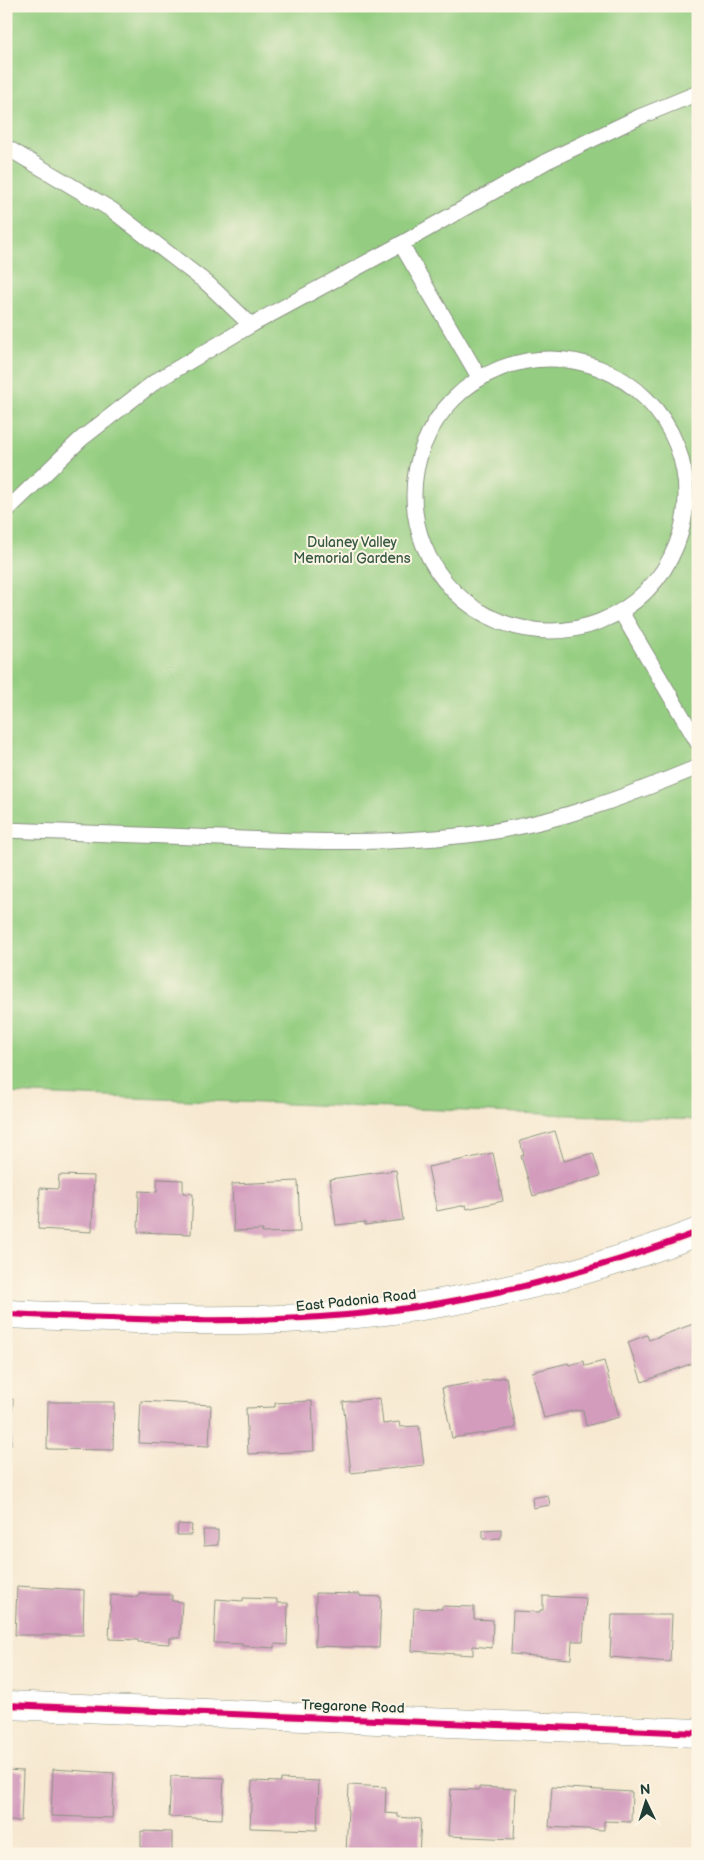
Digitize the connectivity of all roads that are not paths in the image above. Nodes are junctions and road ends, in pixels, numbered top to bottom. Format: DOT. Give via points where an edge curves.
graph roads {
  1 [pos="698,93"];
  2 [pos="6,147"];
  3 [pos="400,244"];
  4 [pos="251,325"];
  5 [pos="479,378"];
  6 [pos="6,510"];
  7 [pos="621,612"];
  8 [pos="698,744"];
  9 [pos="698,767"];
  10 [pos="6,830"];
  11 [pos="698,1232"];
  12 [pos="6,1314"];
  13 [pos="6,1705"];
  14 [pos="698,1733"];
  1 -- 3 [label="lane" via="638,116 547,161"];
  2 -- 4 [label="lane" via="112,210 208,284"];
  3 -- 4 [label="lane"];
  3 -- 5 [label="lane"];
  4 -- 6 [label="lane" via="156,381 80,439"];
  5 -- 7 [label="lane" via="520,362 557,358 588,364 617,376 643,395 664,419 679,450 687,485 684,522 672,558 650,590"];
  5 -- 7 [label="lane" via="453,398 431,426 415,468 412,504 420,540 433,569 452,592 477,612 507,626 543,632 582,629"];
  7 -- 8 [label="lane"];
  9 -- 10 [label="lane" via="622,798 552,819 464,835 313,842"];
  11 -- 12 [label="street, East Padonia Road" via="599,1266 531,1283 447,1302 376,1312 208,1320"];
  13 -- 14 [label="street, Tregarone Road"];
}
